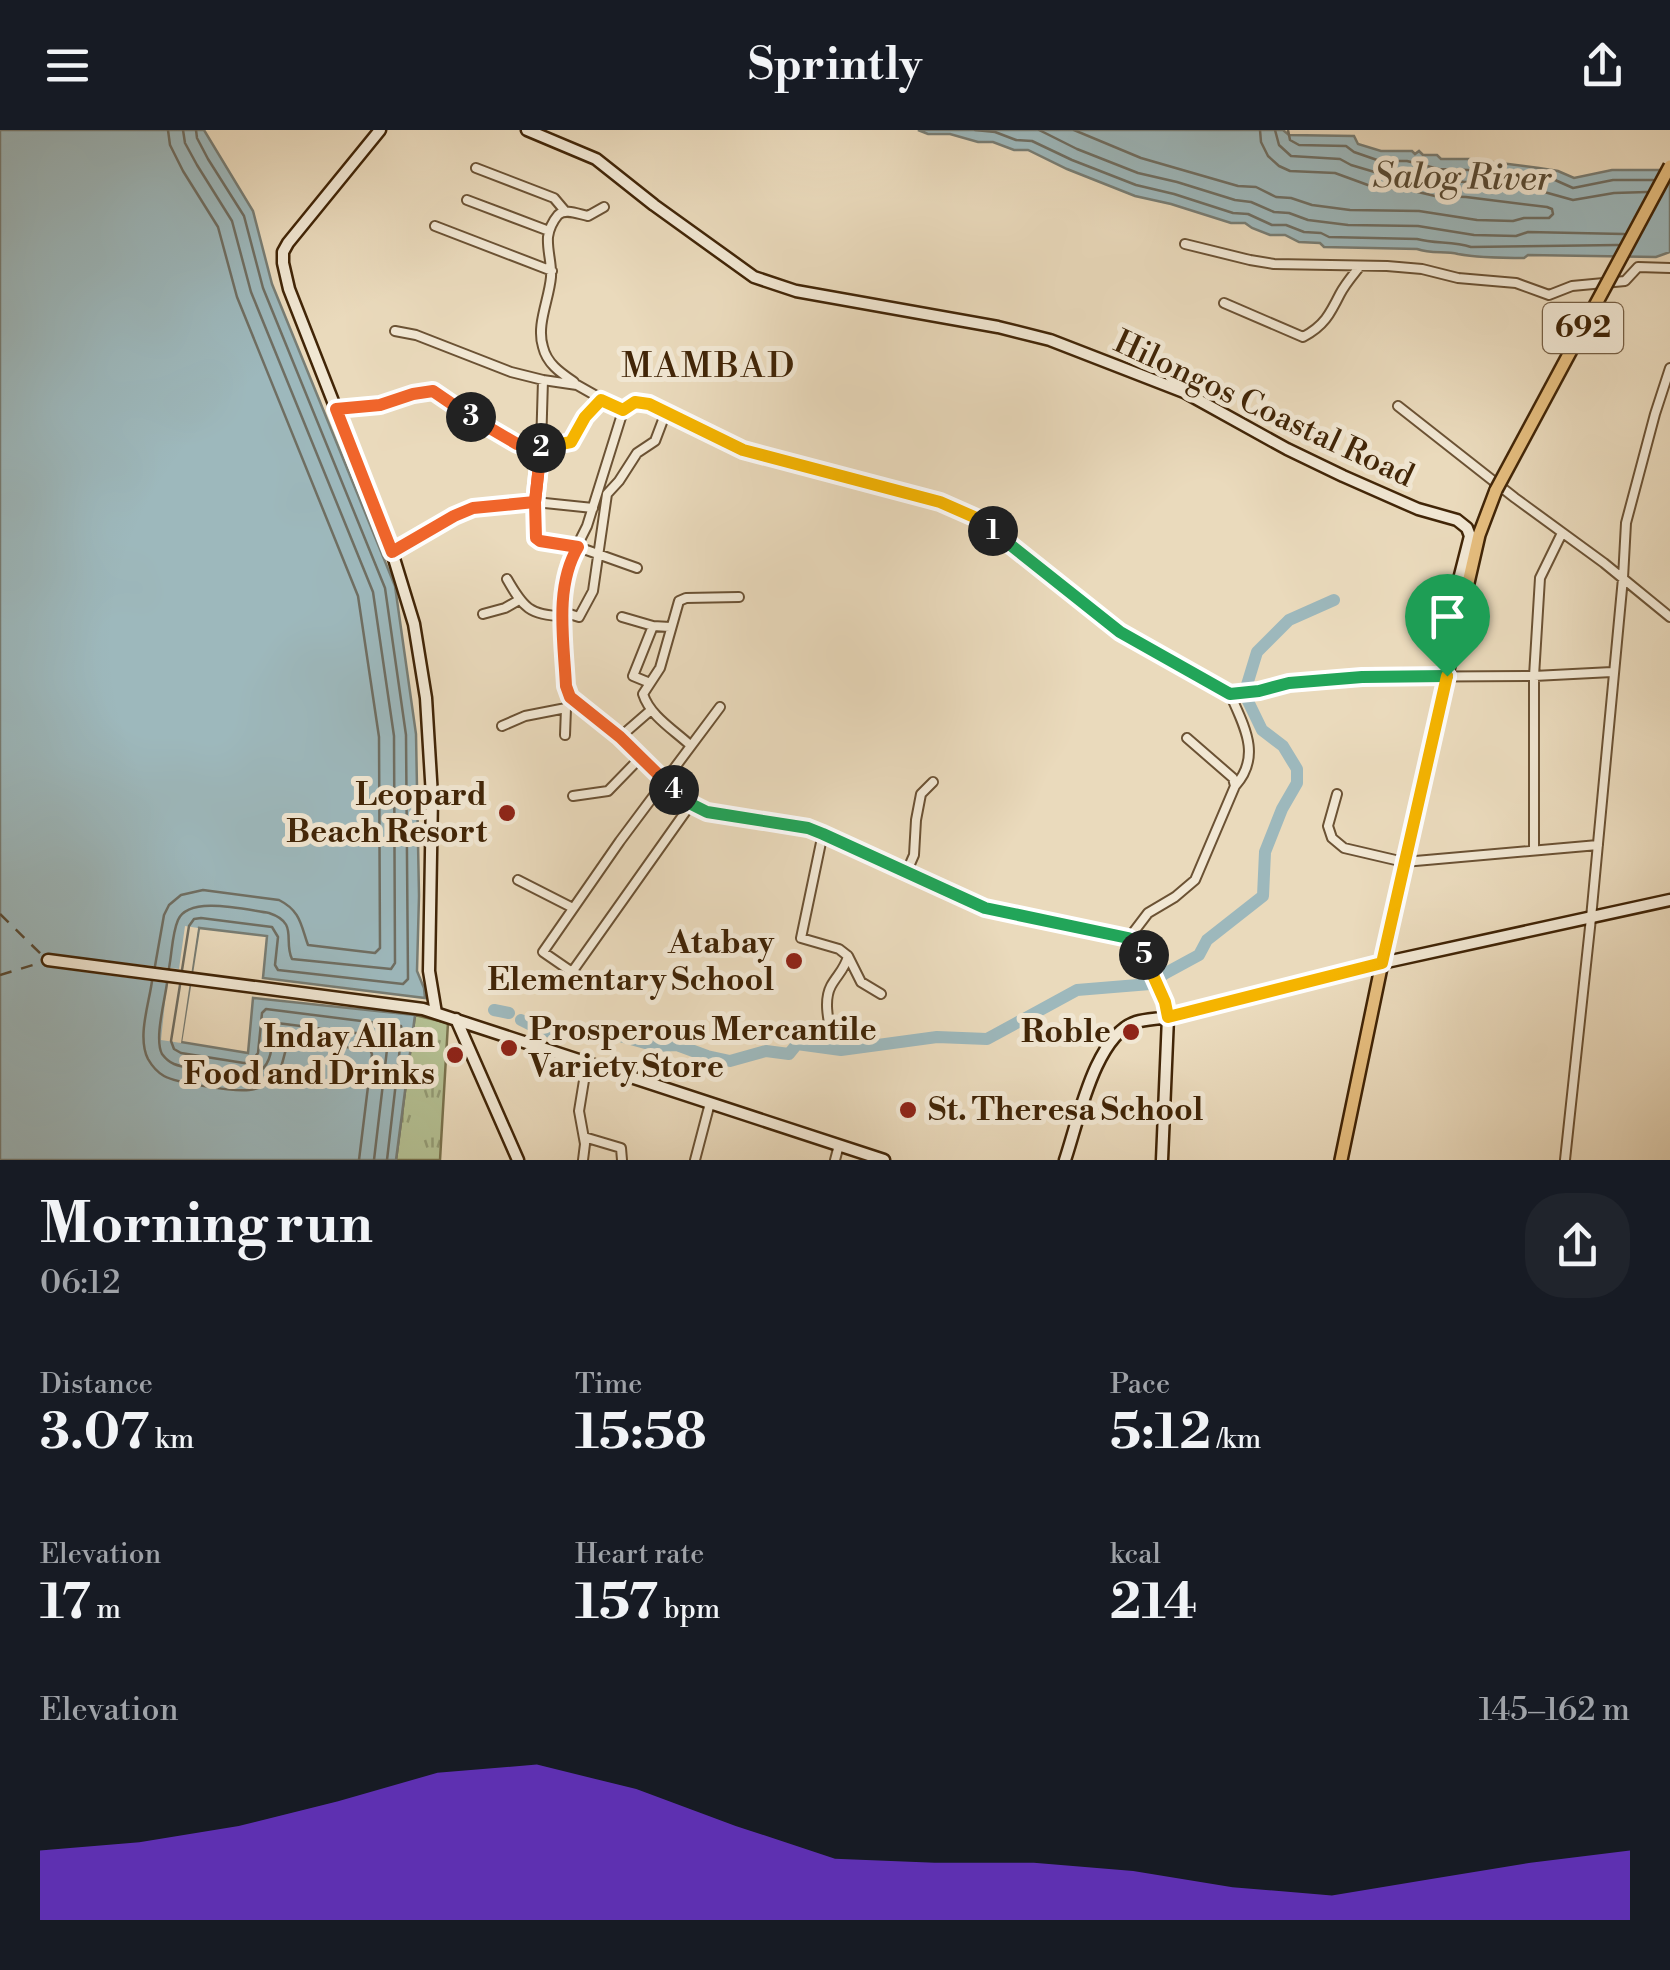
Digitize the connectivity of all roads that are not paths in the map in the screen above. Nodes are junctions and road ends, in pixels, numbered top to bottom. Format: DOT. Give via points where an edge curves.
graph roads {
  1 [pos="380,130"];
  2 [pos="526,130"];
  3 [pos="1670,166"];
  4 [pos="476,168"];
  5 [pos="467,200"];
  6 [pos="604,207"];
  7 [pos="565,211"];
  8 [pos="435,226"];
  9 [pos="549,231"];
  10 [pos="1185,244"];
  11 [pos="1360,266"];
  12 [pos="1670,268"];
  13 [pos="552,271"];
  14 [pos="1224,303"];
  15 [pos="395,331"];
  16 [pos="1670,368"];
  17 [pos="542,380"];
  18 [pos="578,385"];
  19 [pos="601,400"];
  20 [pos="1398,406"];
  21 [pos="336,409"];
  22 [pos="623,410"];
  23 [pos="666,412"];
  24 [pos="541,447"];
  25 [pos="535,502"];
  26 [pos="593,508"];
  27 [pos="1562,533"];
  28 [pos="578,547"];
  29 [pos="392,552"];
  30 [pos="598,553"];
  31 [pos="637,568"];
  32 [pos="1623,578"];
  33 [pos="507,579"];
  34 [pos="739,597"];
  35 [pos="519,600"];
  36 [pos="1462,607"];
  37 [pos="484,614"];
  38 [pos="563,614"];
  39 [pos="622,617"];
  40 [pos="1670,617"];
  41 [pos="652,626"];
  42 [pos="670,627"];
  43 [pos="1612,672"];
  44 [pos="1447,676"];
  45 [pos="1534,676"];
  46 [pos="650,683"];
  47 [pos="1230,694"];
  48 [pos="570,697"];
  49 [pos="720,707"];
  50 [pos="566,708"];
  51 [pos="651,710"];
  52 [pos="502,726"];
  53 [pos="565,735"];
  54 [pos="620,737"];
  55 [pos="1187,738"];
  56 [pos="690,746"];
  57 [pos="641,757"];
  58 [pos="666,782"];
  59 [pos="934,782"];
  60 [pos="1235,786"];
  61 [pos="1337,794"];
  62 [pos="574,796"];
  63 [pos="691,804"];
  64 [pos="823,834"];
  65 [pos="1598,845"];
  66 [pos="1534,850"];
  67 [pos="1404,862"];
  68 [pos="907,870"];
  69 [pos="518,880"];
  70 [pos="1670,900"];
  71 [pos="574,908"];
  72 [pos="1591,918"];
  73 [pos="1128,938"];
  74 [pos="848,956"];
  75 [pos="48,960"];
  76 [pos="1382,963"];
  77 [pos="881,994"];
  78 [pos="436,1012"];
  79 [pos="1168,1017"];
  80 [pos="456,1019"];
  81 [pos="832,1038"];
  82 [pos="587,1062"];
  83 [pos="710,1102"];
  84 [pos="584,1137"];
  85 [pos="839,1145"];
  86 [pos="518,1160"];
  87 [pos="583,1160"];
  88 [pos="622,1160"];
  89 [pos="695,1160"];
  90 [pos="834,1160"];
  91 [pos="884,1160"];
  92 [pos="1065,1160"];
  93 [pos="1162,1160"];
  94 [pos="1341,1160"];
  95 [pos="1565,1160"];
  1 -- 21 [label="street" via="283,252 289,289"];
  2 -- 36 [label="street, Hilongos Coastal Road" via="596,159 754,277 1050,340 1184,392 1372,490 1457,520 1470,536 1456,596"];
  3 -- 36 [label="main road, 692, bridge" via="1496,490"];
  4 -- 7 [label="street" via="554,198"];
  5 -- 9 [label="street"];
  6 -- 7 [label="street" via="588,216"];
  7 -- 9 [label="street"];
  8 -- 13 [label="street"];
  9 -- 13 [label="street"];
  10 -- 11 [label="street" via="1262,262"];
  11 -- 12 [label="street" via="1516,283 1549,295 1625,280 1638,268"];
  11 -- 14 [label="street" via="1322,325 1303,337"];
  13 -- 18 [label="street" via="541,343 552,365"];
  15 -- 17 [label="street"];
  16 -- 32 [label="street" via="1626,523"];
  17 -- 18 [label="street"];
  17 -- 24 [label="street"];
  18 -- 19 [label="street"];
  19 -- 22 [label="street"];
  19 -- 24 [label="street" via="571,442"];
  20 -- 27 [label="street"];
  21 -- 24 [label="street" via="433,391 517,444"];
  21 -- 29 [label="street"];
  22 -- 23 [label="street" via="635,402"];
  22 -- 26 [label="street"];
  23 -- 30 [label="street" via="655,440 607,494"];
  23 -- 47 [label="street" via="743,450 940,502 981,520 1120,632"];
  24 -- 25 [label="street"];
  25 -- 26 [label="street"];
  25 -- 28 [label="street" via="538,540"];
  25 -- 29 [label="street" via="473,508"];
  26 -- 28 [label="street"];
  27 -- 32 [label="street"];
  27 -- 45 [label="street" via="1540,578"];
  28 -- 30 [label="street"];
  28 -- 38 [label="street" via="565,576"];
  29 -- 78 [label="street" via="414,624 426,698 429,971"];
  30 -- 31 [label="street"];
  30 -- 38 [label="street" via="583,614"];
  32 -- 40 [label="street"];
  32 -- 43 [label="street"];
  33 -- 35 [label="street"];
  34 -- 42 [label="street" via="682,600"];
  35 -- 37 [label="street"];
  35 -- 38 [label="street" via="542,616"];
  36 -- 44 [label="main road, 692"];
  38 -- 48 [label="street"];
  39 -- 41 [label="street"];
  41 -- 42 [label="street"];
  41 -- 46 [label="street" via="633,676"];
  42 -- 46 [label="street"];
  43 -- 45 [label="street"];
  43 -- 65 [label="street"];
  44 -- 45 [label="street"];
  44 -- 47 [label="street" via="1289,683"];
  44 -- 67 [label="main road, 692"];
  45 -- 66 [label="street"];
  46 -- 51 [label="street" via="643,698"];
  47 -- 60 [label="street" via="1250,750 1246,774"];
  48 -- 50 [label="street"];
  48 -- 54 [label="street"];
  49 -- 56 [label="street"];
  50 -- 52 [label="street"];
  50 -- 53 [label="street"];
  51 -- 54 [label="street"];
  51 -- 56 [label="street"];
  54 -- 57 [label="street"];
  55 -- 60 [label="street"];
  56 -- 58 [label="street"];
  57 -- 58 [label="street"];
  57 -- 62 [label="street" via="608,791"];
  58 -- 63 [label="street"];
  58 -- 71 [label="street"];
  59 -- 68 [label="street" via="921,794"];
  60 -- 73 [label="street" via="1195,880 1148,913"];
  61 -- 67 [label="street" via="1328,826 1332,838 1344,848"];
  63 -- 64 [label="street"];
  63 -- 71 [label="street" via="572,972 543,952"];
  64 -- 68 [label="street"];
  64 -- 74 [label="street" via="801,938"];
  65 -- 66 [label="street"];
  65 -- 72 [label="street"];
  66 -- 67 [label="street"];
  67 -- 76 [label="main road, 692"];
  68 -- 73 [label="street" via="985,908"];
  69 -- 71 [label="street"];
  70 -- 72 [label="street"];
  72 -- 76 [label="street"];
  72 -- 95 [label="street"];
  73 -- 79 [label="street" via="1140,947"];
  74 -- 77 [label="street" via="861,982"];
  74 -- 81 [label="street" via="829,991"];
  75 -- 78 [label="street"];
  76 -- 79 [label="street"];
  76 -- 94 [label="main road, 692"];
  78 -- 80 [label="street"];
  79 -- 92 [label="street" via="1134,1022 1107,1044"];
  79 -- 93 [label="street"];
  80 -- 82 [label="street"];
  80 -- 86 [label="street"];
  82 -- 83 [label="street"];
  82 -- 84 [label="street" via="579,1111"];
  83 -- 85 [label="street"];
  83 -- 89 [label="street"];
  84 -- 87 [label="street"];
  84 -- 88 [label="street" via="620,1148"];
  85 -- 90 [label="street"];
  85 -- 91 [label="street"];
}
